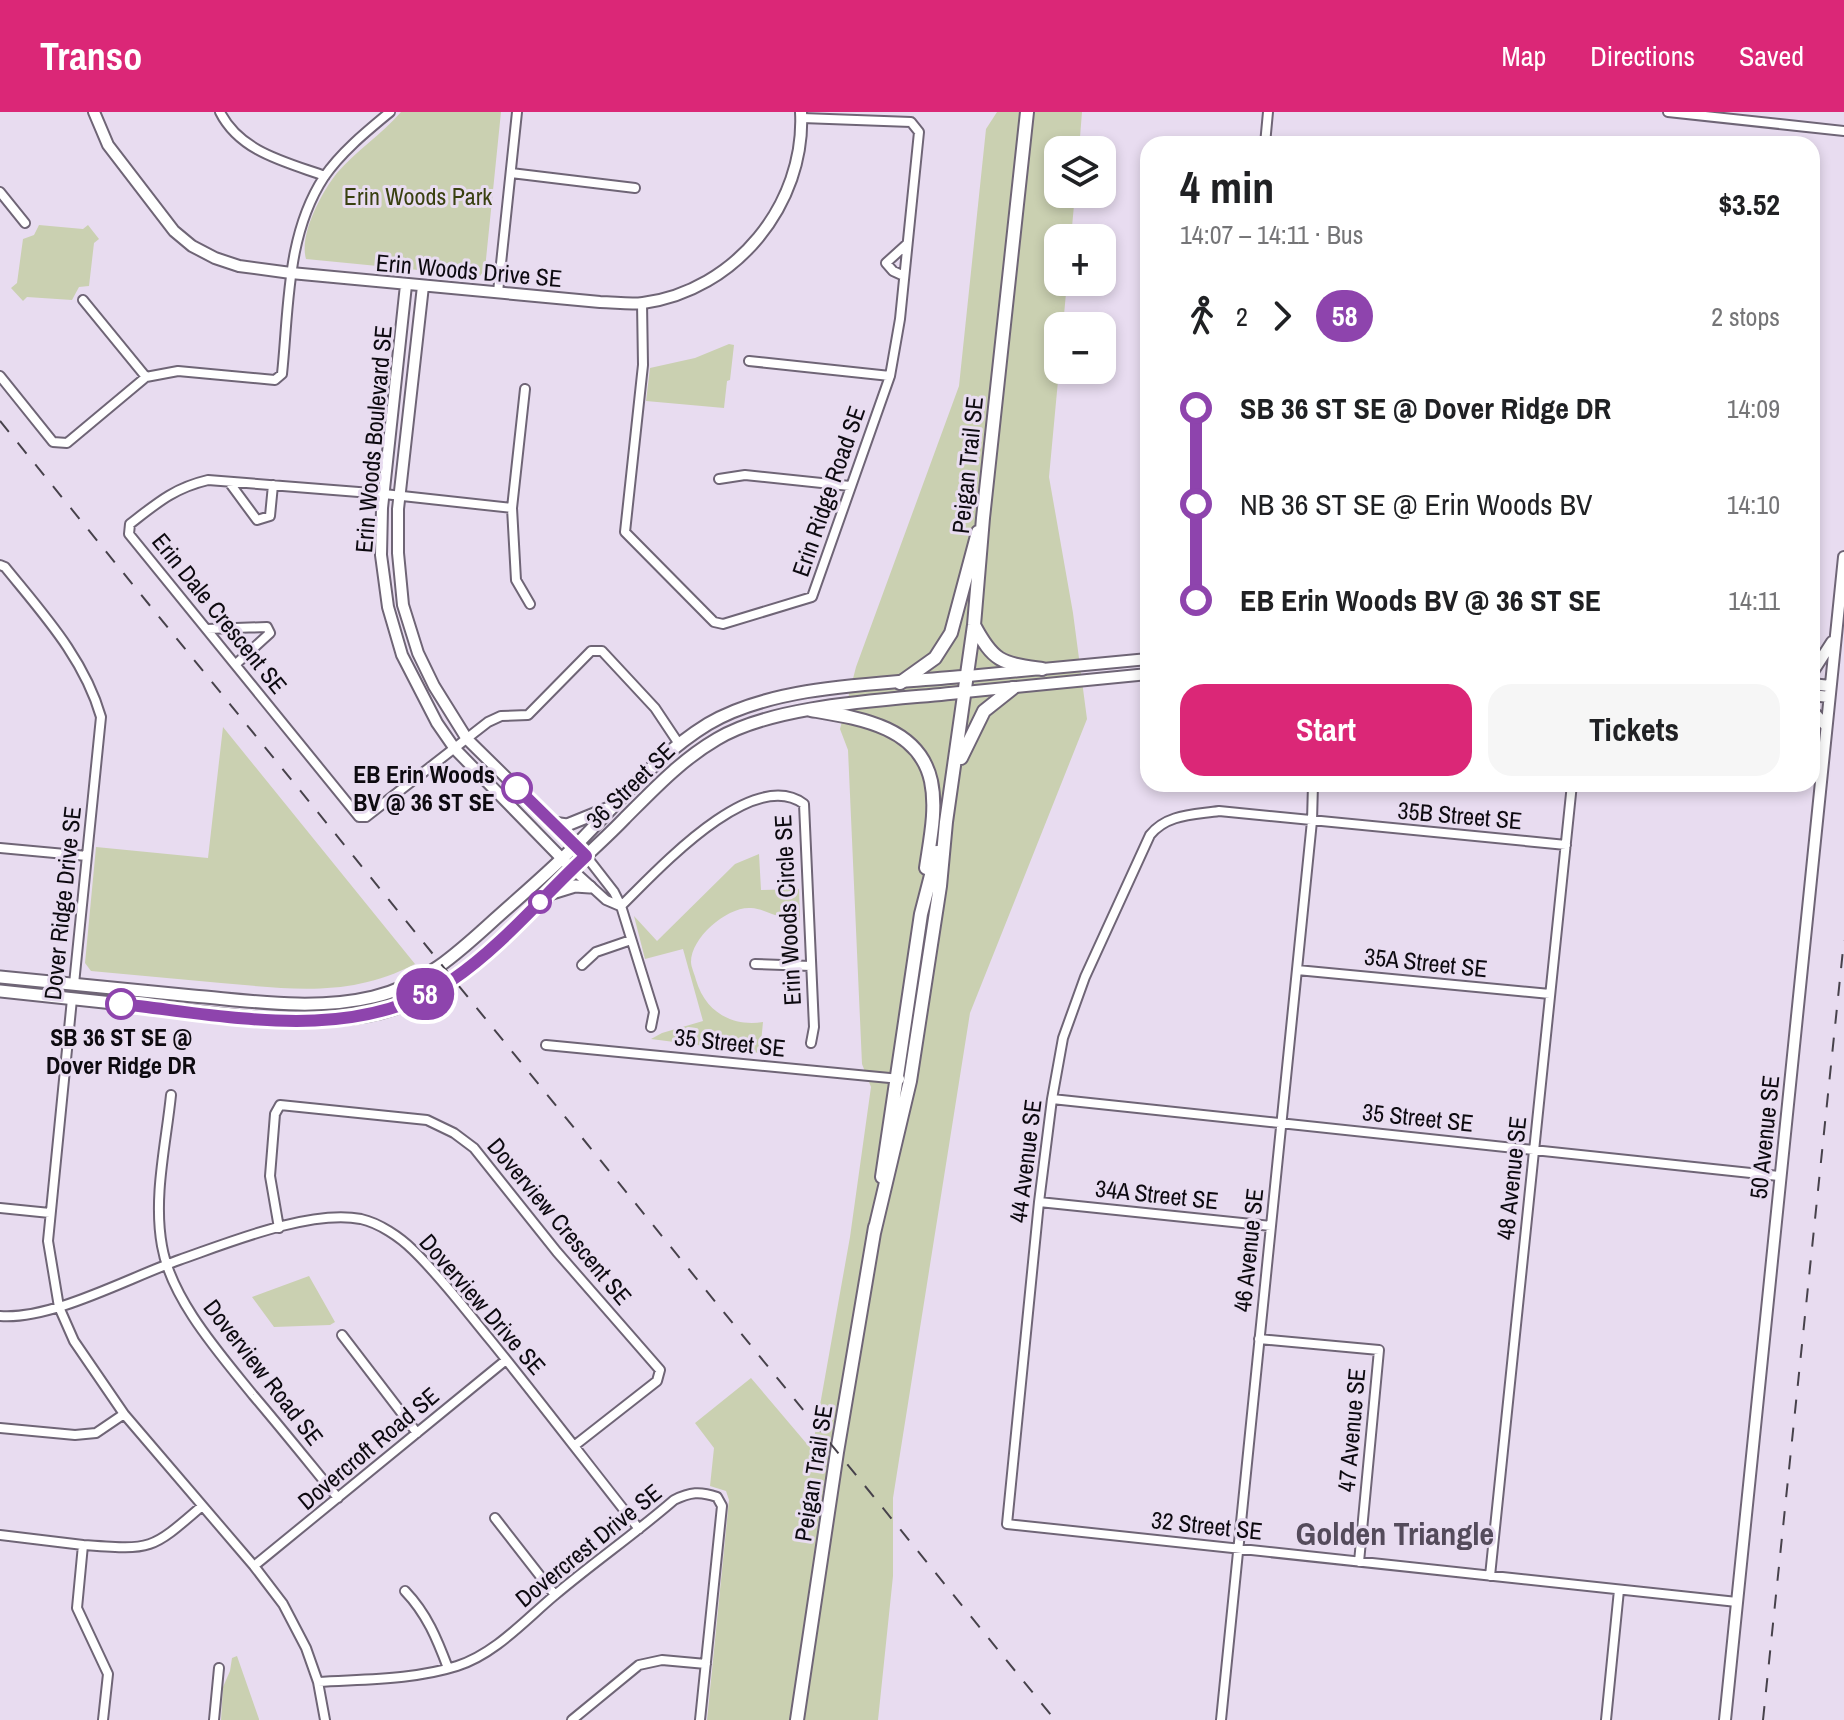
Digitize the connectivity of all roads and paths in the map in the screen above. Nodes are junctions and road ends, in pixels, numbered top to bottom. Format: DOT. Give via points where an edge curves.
graph roads {
  1 [pos="94,112"];
  2 [pos="220,112"];
  3 [pos="390,112"];
  4 [pos="517,112"];
  5 [pos="1027,112"];
  6 [pos="1268,112"];
  7 [pos="1668,112"];
  8 [pos="802,115"];
  9 [pos="1844,131"];
  10 [pos="1266,136"];
  11 [pos="511,173"];
  12 [pos="325,176"];
  13 [pos="635,188"];
  14 [pos="0,192"];
  15 [pos="25,223"];
  16 [pos="907,243"];
  17 [pos="291,273"];
  18 [pos="904,276"];
  19 [pos="406,285"];
  20 [pos="423,286"];
  21 [pos="498,292"];
  22 [pos="83,300"];
  23 [pos="642,303"];
  24 [pos="749,361"];
  25 [pos="0,376"];
  26 [pos="890,376"];
  27 [pos="146,377"];
  28 [pos="525,389"];
  29 [pos="719,479"];
  30 [pos="229,482"];
  31 [pos="273,485"];
  32 [pos="850,486"];
  33 [pos="384,494"];
  34 [pos="399,495"];
  35 [pos="512,508"];
  36 [pos="983,518"];
  37 [pos="1844,557"];
  38 [pos="0,565"];
  39 [pos="530,604"];
  40 [pos="974,625"];
  41 [pos="207,629"];
  42 [pos="1836,637"];
  43 [pos="1140,660"];
  44 [pos="1820,661"];
  45 [pos="236,664"];
  46 [pos="1042,669"];
  47 [pos="1140,675"];
  48 [pos="968,676"];
  49 [pos="900,683"];
  50 [pos="1013,688"];
  51 [pos="1820,688"];
  52 [pos="965,692"];
  53 [pos="1830,692"];
  54 [pos="1820,694"];
  55 [pos="811,710"];
  56 [pos="1820,719"];
  57 [pos="1826,726"];
  58 [pos="467,739"];
  59 [pos="679,744"];
  60 [pos="455,749"];
  61 [pos="1820,783"];
  62 [pos="952,784"];
  63 [pos="1313,792"];
  64 [pos="1571,792"];
  65 [pos="1819,792"];
  66 [pos="613,806"];
  67 [pos="1312,821"];
  68 [pos="946,822"];
  69 [pos="553,823"];
  70 [pos="1160,823"];
  71 [pos="575,845"];
  72 [pos="1566,845"];
  73 [pos="0,848"];
  74 [pos="87,856"];
  75 [pos="586,856"];
  76 [pos="562,858"];
  77 [pos="572,869"];
  78 [pos="590,887"];
  79 [pos="548,895"];
  80 [pos="621,906"];
  81 [pos="921,914"];
  82 [pos="631,940"];
  83 [pos="755,964"];
  84 [pos="582,965"];
  85 [pos="811,966"];
  86 [pos="1297,970"];
  87 [pos="0,977"];
  88 [pos="74,984"];
  89 [pos="0,991"];
  90 [pos="1550,994"];
  91 [pos="72,999"];
  92 [pos="651,1027"];
  93 [pos="811,1043"];
  94 [pos="546,1045"];
  95 [pos="896,1079"];
  96 [pos="910,1081"];
  97 [pos="171,1095"];
  98 [pos="1052,1099"];
  99 [pos="1281,1123"];
  100 [pos="1534,1150"];
  101 [pos="1779,1176"];
  102 [pos="1039,1202"];
  103 [pos="0,1208"];
  104 [pos="50,1213"];
  105 [pos="1271,1226"];
  106 [pos="279,1228"];
  107 [pos="874,1233"];
  108 [pos="168,1264"];
  109 [pos="59,1307"];
  110 [pos="0,1316"];
  111 [pos="342,1335"];
  112 [pos="1259,1339"];
  113 [pos="506,1360"];
  114 [pos="124,1414"];
  115 [pos="0,1428"];
  116 [pos="417,1433"];
  117 [pos="574,1446"];
  118 [pos="338,1498"];
  119 [pos="202,1506"];
  120 [pos="495,1518"];
  121 [pos="1007,1524"];
  122 [pos="639,1529"];
  123 [pos="0,1535"];
  124 [pos="83,1545"];
  125 [pos="1238,1549"];
  126 [pos="1359,1562"];
  127 [pos="254,1566"];
  128 [pos="1490,1576"];
  129 [pos="1619,1590"];
  130 [pos="405,1591"];
  131 [pos="555,1595"];
  132 [pos="1737,1602"];
  133 [pos="706,1664"];
  134 [pos="219,1668"];
  135 [pos="448,1668"];
  136 [pos="318,1682"];
  137 [pos="103,1720"];
  138 [pos="214,1720"];
  139 [pos="325,1720"];
  140 [pos="572,1720"];
  141 [pos="700,1720"];
  142 [pos="797,1720"];
  143 [pos="1221,1720"];
  144 [pos="1606,1720"];
  145 [pos="1725,1720"];
  1 -- 17 [label="street, Erin Woods Drive SE" via="108,145 174,231 192,246 239,266"];
  2 -- 12 [label="street" via="238,138"];
  3 -- 12 [label="street"];
  4 -- 11 [label="street"];
  5 -- 36 [label="main road, Peigan Trail SE"];
  6 -- 10 [label="street"];
  7 -- 9 [label="street"];
  8 -- 16 [label="street, Erin Ridge Road SE" via="911,122 919,132"];
  8 -- 23 [label="street, Erin Woods Drive SE" via="795,168 783,201 749,251 699,286"];
  11 -- 13 [label="street"];
  11 -- 21 [label="street"];
  12 -- 17 [label="street" via="301,221"];
  14 -- 15 [label="street"];
  16 -- 18 [label="street, Erin Ridge Road SE"];
  16 -- 18 [label="street, Erin Ridge Road SE" via="886,263"];
  17 -- 19 [label="street, Erin Woods Drive SE"];
  17 -- 27 [label="street" via="282,374 275,380 178,371"];
  18 -- 26 [label="street, Erin Ridge Road SE"];
  19 -- 20 [label="street, Erin Woods Drive SE"];
  19 -- 33 [label="street, Erin Woods Boulevard SE"];
  20 -- 21 [label="street, Erin Woods Drive SE"];
  20 -- 34 [label="street, Erin Woods Boulevard SE"];
  21 -- 23 [label="street, Erin Woods Drive SE"];
  22 -- 27 [label="street"];
  23 -- 32 [label="street, Erin Ridge Road SE" via="643,365 625,532 714,622 723,624 812,597"];
  24 -- 26 [label="street"];
  25 -- 27 [label="street" via="53,442 61,444"];
  26 -- 32 [label="street, Erin Ridge Road SE"];
  28 -- 35 [label="street"];
  29 -- 32 [label="street" via="745,475"];
  30 -- 31 [label="street, Erin Dale Crescent SE"];
  30 -- 31 [label="street" via="257,520 270,516"];
  30 -- 41 [label="street, Erin Dale Crescent SE" via="185,485 130,524 129,534"];
  31 -- 33 [label="street, Erin Dale Crescent SE"];
  33 -- 34 [label="street, Erin Dale Crescent SE"];
  33 -- 60 [label="street, Erin Woods Boulevard SE" via="381,555 388,607 402,655"];
  34 -- 35 [label="street, Erin Dale Crescent SE"];
  34 -- 58 [label="street, Erin Woods Boulevard SE" via="403,605 423,664"];
  35 -- 39 [label="street" via="516,580"];
  36 -- 40 [label="main road, Peigan Trail SE"];
  36 -- 49 [label="main road" via="951,633 935,658"];
  37 -- 42 [label="street, 50 Avenue SE"];
  38 -- 74 [label="street, Dover Ridge Drive SE" via="70,650 93,690 101,717"];
  40 -- 46 [label="main road" via="995,657"];
  40 -- 48 [label="main road, Peigan Trail SE"];
  41 -- 45 [label="street, Erin Dale Crescent SE"];
  41 -- 45 [label="street" via="267,627 270,633"];
  42 -- 44 [label="street"];
  42 -- 53 [label="street, 50 Avenue SE"];
  43 -- 46 [label="street, 36 Street SE"];
  45 -- 60 [label="street, Erin Dale Crescent SE" via="359,817 366,817"];
  46 -- 48 [label="street, 36 Street SE"];
  47 -- 50 [label="street, 36 Street SE"];
  48 -- 49 [label="main road, 36 Street SE"];
  48 -- 52 [label="main road, Peigan Trail SE"];
  49 -- 59 [label="main road, 36 Street SE" via="774,699 710,723"];
  50 -- 52 [label="street, 36 Street SE"];
  50 -- 62 [label="main road" via="984,711"];
  51 -- 53 [label="street"];
  52 -- 55 [label="main road, 36 Street SE"];
  52 -- 62 [label="main road, Peigan Trail SE"];
  53 -- 54 [label="street"];
  53 -- 57 [label="street, 50 Avenue SE"];
  55 -- 75 [label="main road, 36 Street SE" via="779,715 719,737 662,782"];
  55 -- 81 [label="main road" via="895,732 925,763 933,811"];
  56 -- 57 [label="street"];
  57 -- 61 [label="street, 50 Avenue SE"];
  58 -- 59 [label="street, Erin Dale Crescent SE" via="501,716 528,715 591,651 602,651 655,708"];
  58 -- 60 [label="street, Erin Dale Crescent SE"];
  58 -- 69 [label="street, Erin Woods Boulevard SE"];
  59 -- 66 [label="main road, 36 Street SE"];
  60 -- 76 [label="street, Erin Woods Boulevard SE"];
  62 -- 68 [label="main road, Peigan Trail SE"];
  63 -- 67 [label="street, 46 Avenue SE"];
  64 -- 72 [label="street, 48 Avenue SE"];
  65 -- 101 [label="street, 50 Avenue SE"];
  66 -- 69 [label="main road" via="567,825"];
  66 -- 71 [label="main road, 36 Street SE"];
  67 -- 70 [label="street, 35B Street SE" via="1219,811"];
  67 -- 72 [label="street, 35B Street SE"];
  67 -- 86 [label="street, 46 Avenue SE"];
  68 -- 81 [label="main road, Peigan Trail SE"];
  68 -- 96 [label="main road, Peigan Trail SE"];
  69 -- 71 [label="street, Erin Woods Boulevard SE"];
  70 -- 98 [label="street, 44 Avenue SE" via="1085,977 1063,1038"];
  71 -- 75 [label="street, Erin Woods Boulevard SE"];
  71 -- 76 [label="main road, 36 Street SE"];
  72 -- 90 [label="street, 48 Avenue SE"];
  73 -- 74 [label="street"];
  74 -- 88 [label="street, Dover Ridge Drive SE"];
  75 -- 77 [label="main road, 36 Street SE"];
  75 -- 80 [label="street"];
  76 -- 77 [label="street, Erin Woods Boulevard SE"];
  76 -- 88 [label="main road, 36 Street SE" via="441,966 374,997 277,1004"];
  77 -- 78 [label="street"];
  77 -- 79 [label="main road, 36 Street SE"];
  78 -- 79 [label="main road"];
  78 -- 80 [label="street"];
  79 -- 91 [label="main road, 36 Street SE" via="452,979 379,1014 273,1020"];
  80 -- 82 [label="street"];
  80 -- 85 [label="street, Erin Woods Circle SE" via="723,815 769,798 793,796 804,804"];
  81 -- 95 [label="main road, Peigan Trail SE"];
  82 -- 84 [label="street" via="596,952"];
  82 -- 92 [label="street" via="654,1012"];
  83 -- 85 [label="street"];
  85 -- 93 [label="street, Erin Woods Circle SE"];
  86 -- 90 [label="street, 35A Street SE"];
  86 -- 99 [label="street, 46 Avenue SE"];
  87 -- 88 [label="main road, 36 Street SE"];
  88 -- 91 [label="street, Dover Ridge Drive SE"];
  89 -- 91 [label="main road, 36 Street SE"];
  90 -- 100 [label="street, 48 Avenue SE"];
  91 -- 104 [label="street, Dover Ridge Drive SE"];
  94 -- 95 [label="street, 35 Street SE"];
  95 -- 96 [label="street, 35 Street SE"];
  95 -- 107 [label="main road, Peigan Trail SE"];
  96 -- 107 [label="main road, Peigan Trail SE"];
  97 -- 108 [label="street, Doverview Road SE" via="159,1210"];
  98 -- 99 [label="street, 35 Street SE"];
  98 -- 102 [label="street, 44 Avenue SE"];
  99 -- 100 [label="street, 35 Street SE"];
  99 -- 105 [label="street, 46 Avenue SE"];
  100 -- 101 [label="street, 35 Street SE"];
  100 -- 128 [label="street, 48 Avenue SE"];
  101 -- 132 [label="street, 50 Avenue SE"];
  102 -- 105 [label="street, 34A Street SE"];
  102 -- 121 [label="street, 44 Avenue SE"];
  103 -- 104 [label="street"];
  104 -- 109 [label="street, Dover Ridge Drive SE" via="48,1241"];
  105 -- 112 [label="street, 46 Avenue SE"];
  106 -- 108 [label="street, Doverview Drive SE"];
  106 -- 113 [label="street, Doverview Drive SE" via="328,1216 363,1220 394,1234 413,1249"];
  106 -- 117 [label="street, Doverview Crescent SE" via="270,1176 280,1105 427,1120 454,1133 474,1148 660,1370 657,1381"];
  107 -- 142 [label="main road, Peigan Trail SE"];
  108 -- 109 [label="street, Doverview Drive SE"];
  108 -- 118 [label="street, Doverview Road SE" via="207,1338"];
  109 -- 110 [label="street, Doverview Drive SE"];
  109 -- 114 [label="street, Dover Ridge Drive SE" via="74,1341"];
  111 -- 116 [label="street"];
  112 -- 125 [label="street, 46 Avenue SE"];
  112 -- 126 [label="street, 47 Avenue SE" via="1379,1350"];
  113 -- 116 [label="street, Dovercroft Road SE"];
  113 -- 117 [label="street, Doverview Drive SE"];
  114 -- 115 [label="street" via="96,1433"];
  114 -- 119 [label="street, Dover Ridge Drive SE"];
  116 -- 118 [label="street, Dovercroft Road SE"];
  117 -- 122 [label="street, Doverview Drive SE"];
  118 -- 127 [label="street, Dovercroft Road SE"];
  119 -- 124 [label="street" via="154,1544 136,1549"];
  119 -- 127 [label="street, Dover Ridge Drive SE"];
  120 -- 131 [label="street"];
  121 -- 125 [label="street, 32 Street SE"];
  122 -- 131 [label="street, Dovercrest Drive SE"];
  122 -- 133 [label="street, Dovercrest Drive SE" via="689,1492 717,1497 722,1506"];
  123 -- 124 [label="street"];
  124 -- 137 [label="street" via="77,1608 108,1674"];
  125 -- 126 [label="street, 32 Street SE"];
  125 -- 143 [label="street, 46 Avenue SE"];
  126 -- 128 [label="street, 32 Street SE"];
  127 -- 136 [label="street, Dover Ridge Drive SE" via="283,1604"];
  128 -- 129 [label="street, 32 Street SE"];
  129 -- 132 [label="street, 32 Street SE"];
  129 -- 144 [label="street"];
  130 -- 135 [label="street" via="434,1631"];
  131 -- 135 [label="street, Dovercrest Drive SE" via="475,1659"];
  132 -- 145 [label="street, 50 Avenue SE"];
  133 -- 140 [label="street" via="662,1660 639,1665"];
  133 -- 141 [label="street, Dovercrest Drive SE"];
  134 -- 138 [label="street"];
  135 -- 136 [label="street, Dovercrest Drive SE"];
  136 -- 139 [label="street, Dover Ridge Drive SE"];
}
